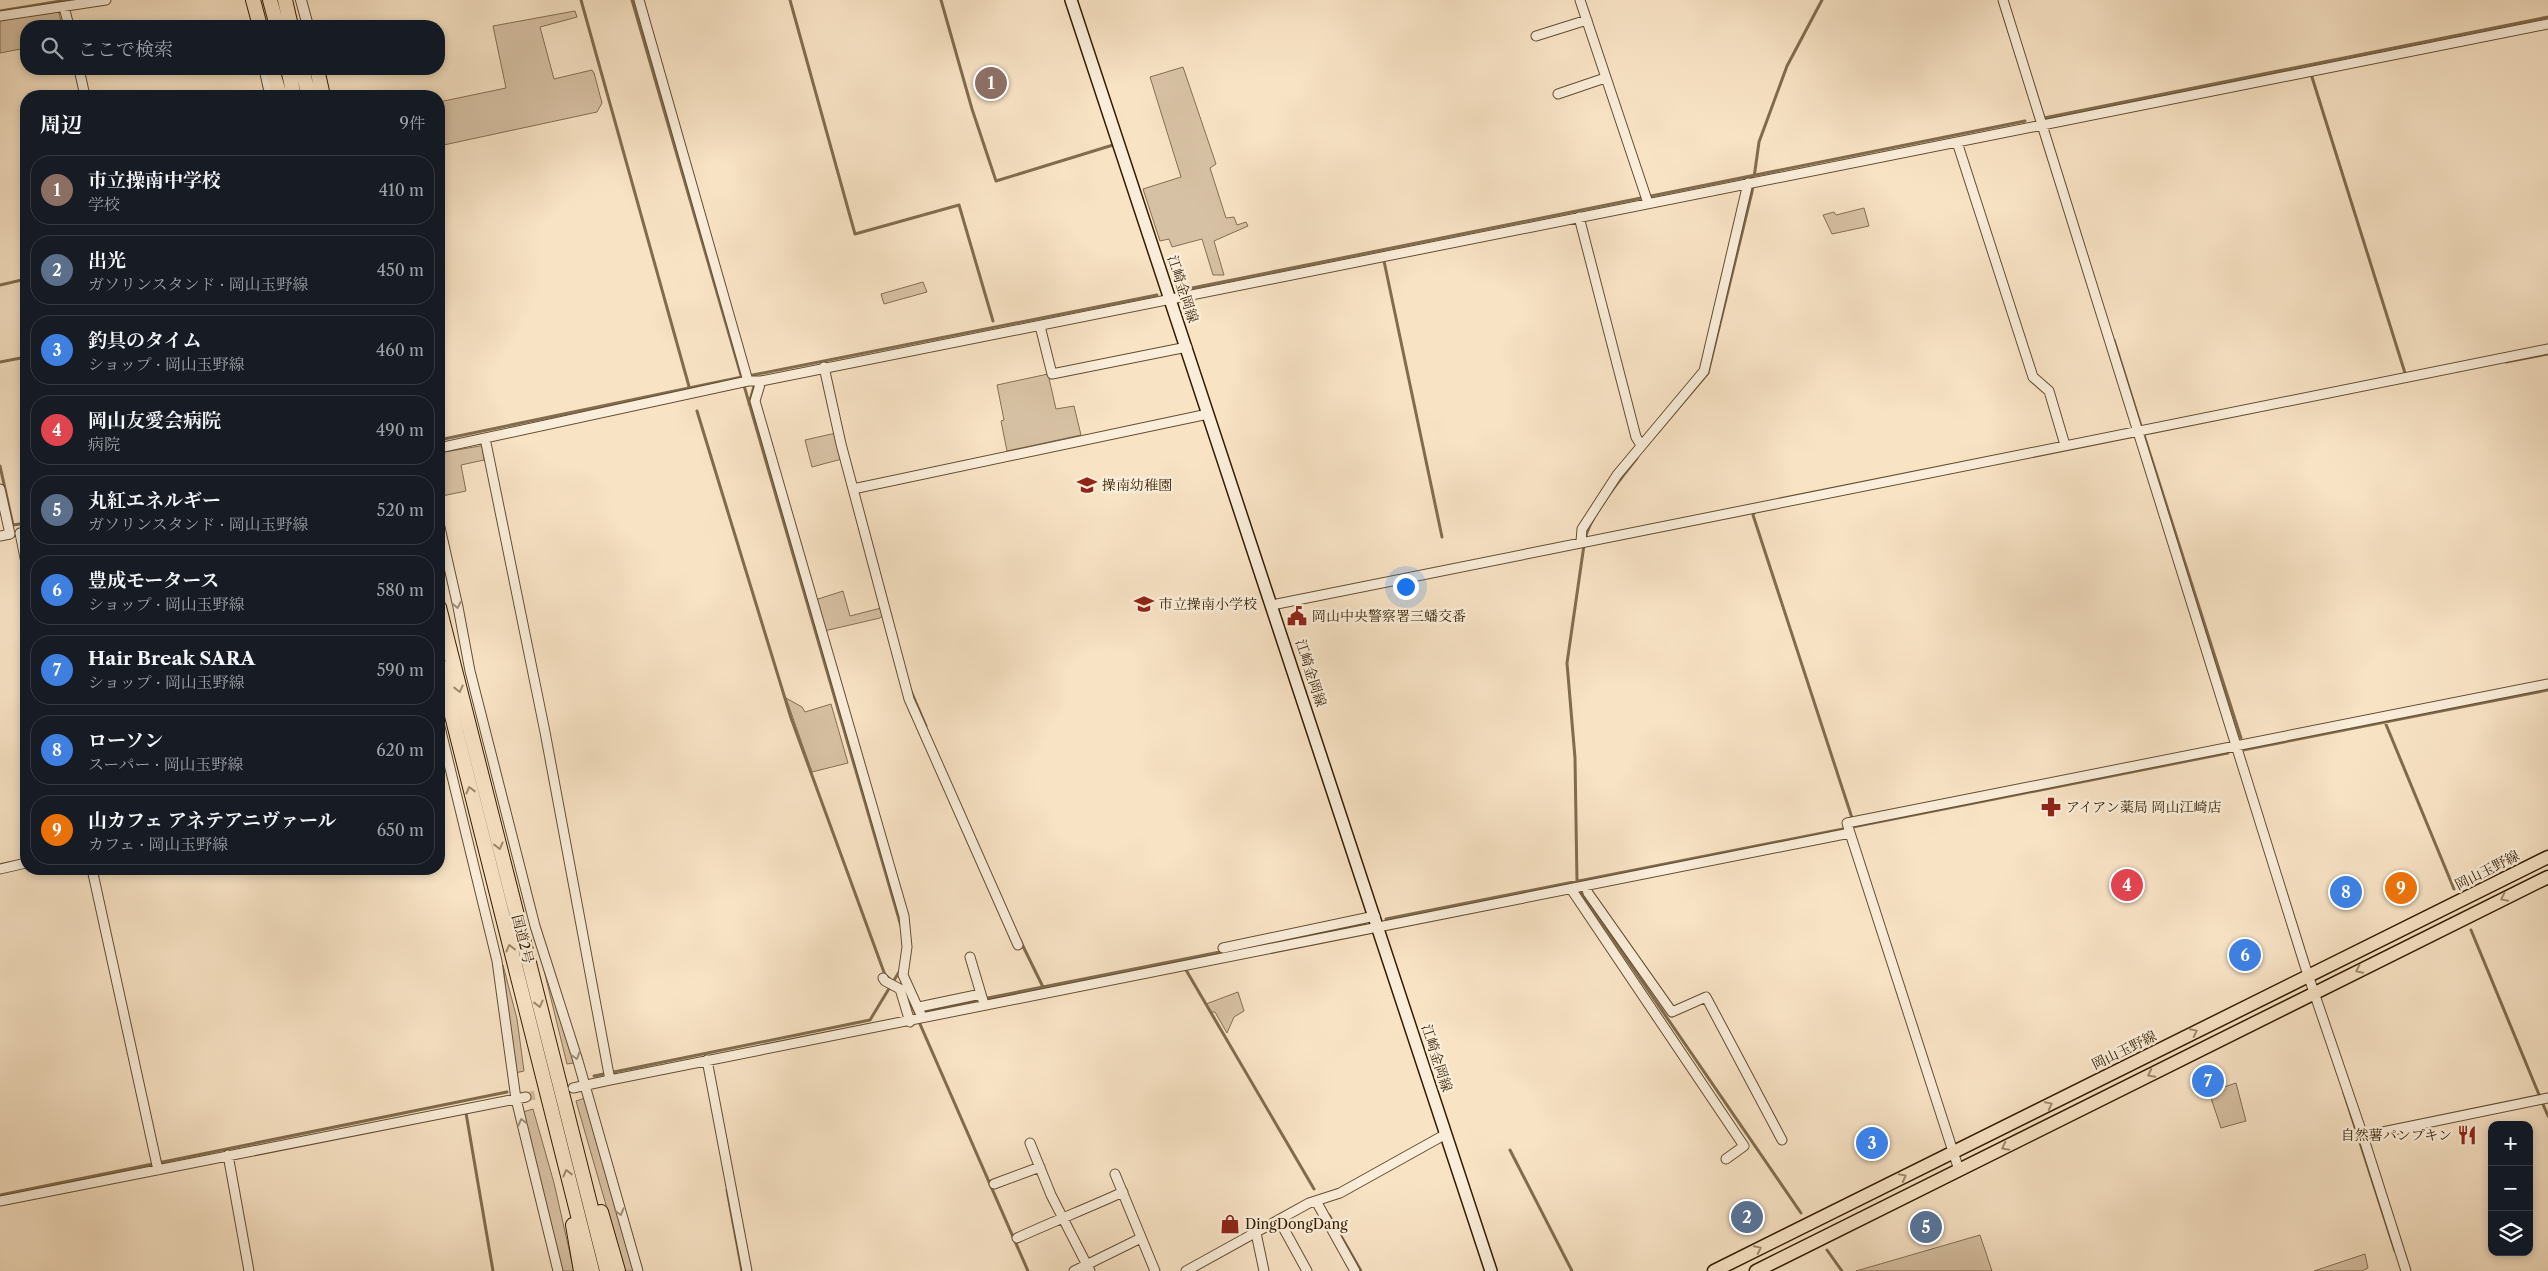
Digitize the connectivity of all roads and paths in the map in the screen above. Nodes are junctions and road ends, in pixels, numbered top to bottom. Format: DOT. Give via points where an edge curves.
graph roads {
  1 [pos="106,0"];
  2 [pos="252,0"];
  3 [pos="270,0"];
  4 [pos="285,0"];
  5 [pos="301,0"];
  6 [pos="639,0"];
  7 [pos="1071,0"];
  8 [pos="1580,0"];
  9 [pos="2004,0"];
  10 [pos="60,4"];
  11 [pos="0,16"];
  12 [pos="67,20"];
  13 [pos="255,20"];
  14 [pos="258,20"];
  15 [pos="275,20"];
  16 [pos="290,20"];
  17 [pos="306,20"];
  18 [pos="1587,20"];
  19 [pos="2548,24"];
  20 [pos="1536,36"];
  21 [pos="80,75"];
  22 [pos="265,75"];
  23 [pos="274,75"];
  24 [pos="289,75"];
  25 [pos="304,75"];
  26 [pos="320,75"];
  27 [pos="321,75"];
  28 [pos="1605,78"];
  29 [pos="84,90"];
  30 [pos="269,90"];
  31 [pos="278,90"];
  32 [pos="293,90"];
  33 [pos="307,90"];
  34 [pos="323,90"];
  35 [pos="328,90"];
  36 [pos="1558,94"];
  37 [pos="2041,126"];
  38 [pos="1957,142"];
  39 [pos="1752,183"];
  40 [pos="1646,200"];
  41 [pos="1579,217"];
  42 [pos="1171,300"];
  43 [pos="1040,326"];
  44 [pos="1187,347"];
  45 [pos="2548,349"];
  46 [pos="824,367"];
  47 [pos="749,380"];
  48 [pos="1208,414"];
  49 [pos="2138,431"];
  50 [pos="485,438"];
  51 [pos="2065,444"];
  52 [pos="1641,445"];
  53 [pos="445,447"];
  54 [pos="0,489"];
  55 [pos="853,489"];
  56 [pos="6,531"];
  57 [pos="20,532"];
  58 [pos="1584,541"];
  59 [pos="445,550"];
  60 [pos="1272,605"];
  61 [pos="445,631"];
  62 [pos="2548,684"];
  63 [pos="445,688"];
  64 [pos="2236,745"];
  65 [pos="445,748"];
  66 [pos="1850,826"];
  67 [pos="2548,857"];
  68 [pos="20,864"];
  69 [pos="0,868"];
  70 [pos="93,875"];
  71 [pos="2548,877"];
  72 [pos="1578,887"];
  73 [pos="1375,916"];
  74 [pos="1379,928"];
  75 [pos="1018,945"];
  76 [pos="1223,948"];
  77 [pos="970,957"];
  78 [pos="2309,976"];
  79 [pos="889,982"];
  80 [pos="2314,992"];
  81 [pos="982,999"];
  82 [pos="918,1015"];
  83 [pos="551,1049"];
  84 [pos="707,1060"];
  85 [pos="609,1076"];
  86 [pos="585,1085"];
  87 [pos="573,1088"];
  88 [pos="526,1097"];
  89 [pos="2548,1098"];
  90 [pos="516,1099"];
  91 [pos="1446,1134"];
  92 [pos="2363,1136"];
  93 [pos="1782,1140"];
  94 [pos="1030,1143"];
  95 [pos="1952,1153"];
  96 [pos="228,1155"];
  97 [pos="1726,1159"];
  98 [pos="157,1166"];
  99 [pos="1040,1167"];
  100 [pos="1959,1170"];
  101 [pos="1115,1174"];
  102 [pos="994,1184"];
  103 [pos="1122,1192"];
  104 [pos="0,1201"];
  105 [pos="1316,1201"];
  106 [pos="574,1204"];
  107 [pos="1064,1218"];
  108 [pos="1279,1220"];
  109 [pos="1256,1233"];
  110 [pos="1017,1238"];
  111 [pos="1142,1238"];
  112 [pos="1088,1268"];
  113 [pos="249,1271"];
  114 [pos="558,1271"];
  115 [pos="581,1271"];
  116 [pos="592,1271"];
  117 [pos="607,1271"];
  118 [pos="618,1271"];
  119 [pos="638,1271"];
  120 [pos="747,1271"];
  121 [pos="1074,1271"];
  122 [pos="1155,1271"];
  123 [pos="1186,1271"];
  124 [pos="1264,1271"];
  125 [pos="1307,1271"];
  126 [pos="1355,1271"];
  127 [pos="1491,1271"];
  128 [pos="1714,1271"];
  129 [pos="1756,1271"];
  130 [pos="2406,1271"];
  1 -- 10 [label="street"];
  2 -- 13 [label="street"];
  2 -- 14 [label="highway"];
  3 -- 15 [label="highway"];
  4 -- 16 [label="highway"];
  5 -- 17 [label="street"];
  6 -- 47 [label="street"];
  7 -- 42 [label="main road, 江崎金岡線"];
  8 -- 18 [label="street"];
  9 -- 37 [label="street"];
  10 -- 11 [label="street"];
  10 -- 12 [label="street"];
  18 -- 20 [label="street"];
  18 -- 28 [label="street"];
  19 -- 37 [label="street"];
  21 -- 29 [label="street"];
  22 -- 30 [label="street"];
  23 -- 31 [label="highway"];
  24 -- 32 [label="highway"];
  25 -- 33 [label="highway"];
  26 -- 34 [label="highway"];
  27 -- 35 [label="street"];
  28 -- 36 [label="street"];
  28 -- 40 [label="street"];
  37 -- 38 [label="street"];
  37 -- 49 [label="street"];
  38 -- 39 [label="street"];
  38 -- 51 [label="street" via="2034,377 2049,391"];
  39 -- 40 [label="street"];
  39 -- 52 [label="street" via="1707,364 1701,377"];
  40 -- 41 [label="street"];
  41 -- 42 [label="street"];
  41 -- 52 [label="street"];
  42 -- 43 [label="street"];
  42 -- 44 [label="main road, 江崎金岡線"];
  43 -- 44 [label="street" via="1052,374"];
  43 -- 46 [label="street"];
  44 -- 48 [label="main road, 江崎金岡線"];
  45 -- 49 [label="street"];
  46 -- 47 [label="street"];
  46 -- 55 [label="street"];
  47 -- 50 [label="street"];
  47 -- 82 [label="street" via="904,916 907,947 903,975"];
  48 -- 55 [label="street"];
  48 -- 60 [label="main road, 江崎金岡線"];
  49 -- 51 [label="street"];
  49 -- 64 [label="street"];
  50 -- 53 [label="street"];
  50 -- 85 [label="street" via="545,732"];
  51 -- 58 [label="street"];
  52 -- 58 [label="street" via="1582,529"];
  54 -- 56 [label="street"];
  55 -- 75 [label="street" via="909,698"];
  56 -- 57 [label="street"];
  58 -- 60 [label="street"];
  59 -- 86 [label="street, one-way" via="470,671 535,926"];
  60 -- 73 [label="main road, 江崎金岡線"];
  61 -- 83 [label="highway, 国道2号, one-way"];
  62 -- 64 [label="street"];
  106 -- 63 [label="highway, 国道2号, one-way"];
  64 -- 66 [label="street"];
  64 -- 78 [label="street"];
  65 -- 90 [label="street" via="497,961"];
  66 -- 72 [label="street"];
  66 -- 95 [label="street"];
  67 -- 78 [label="main road, 岡山玉野線"];
  68 -- 69 [label="street"];
  70 -- 98 [label="street"];
  71 -- 80 [label="main road, one-way"];
  72 -- 74 [label="street"];
  72 -- 93 [label="street" via="1588,893 1672,1012 1706,996"];
  72 -- 97 [label="street" via="1744,1146"];
  73 -- 74 [label="main road, 江崎金岡線"];
  73 -- 76 [label="street"];
  74 -- 81 [label="street"];
  74 -- 91 [label="main road, 江崎金岡線"];
  77 -- 81 [label="street"];
  78 -- 80 [label="street"];
  95 -- 78 [label="main road, 岡山玉野線, one-way"];
  79 -- 82 [label="street" via="900,989"];
  80 -- 92 [label="street"];
  80 -- 100 [label="main road, one-way"];
  81 -- 82 [label="street"];
  82 -- 84 [label="street"];
  83 -- 117 [label="highway, 国道2号"];
  83 -- 118 [label="highway"];
  84 -- 85 [label="street"];
  84 -- 120 [label="street"];
  85 -- 86 [label="street"];
  86 -- 87 [label="street"];
  86 -- 119 [label="street, one-way"];
  88 -- 90 [label="street"];
  89 -- 92 [label="street"];
  90 -- 96 [label="street"];
  114 -- 90 [label="street, one-way"];
  91 -- 105 [label="street" via="1340,1193"];
  91 -- 127 [label="main road, 江崎金岡線"];
  92 -- 130 [label="street"];
  94 -- 99 [label="street"];
  95 -- 100 [label="street"];
  128 -- 95 [label="main road, 岡山玉野線, one-way"];
  96 -- 98 [label="street"];
  96 -- 113 [label="street"];
  98 -- 104 [label="street"];
  99 -- 102 [label="street"];
  99 -- 107 [label="street"];
  100 -- 129 [label="main road"];
  101 -- 103 [label="street"];
  103 -- 107 [label="street"];
  103 -- 111 [label="street"];
  105 -- 108 [label="street"];
  105 -- 126 [label="street"];
  106 -- 115 [label="highway" via="572,1232"];
  106 -- 116 [label="highway, 国道2号"];
  107 -- 110 [label="street"];
  107 -- 112 [label="street"];
  108 -- 109 [label="street"];
  108 -- 125 [label="street"];
  109 -- 123 [label="street"];
  109 -- 124 [label="street"];
  111 -- 112 [label="street"];
  111 -- 122 [label="street"];
  112 -- 121 [label="street"];
}
